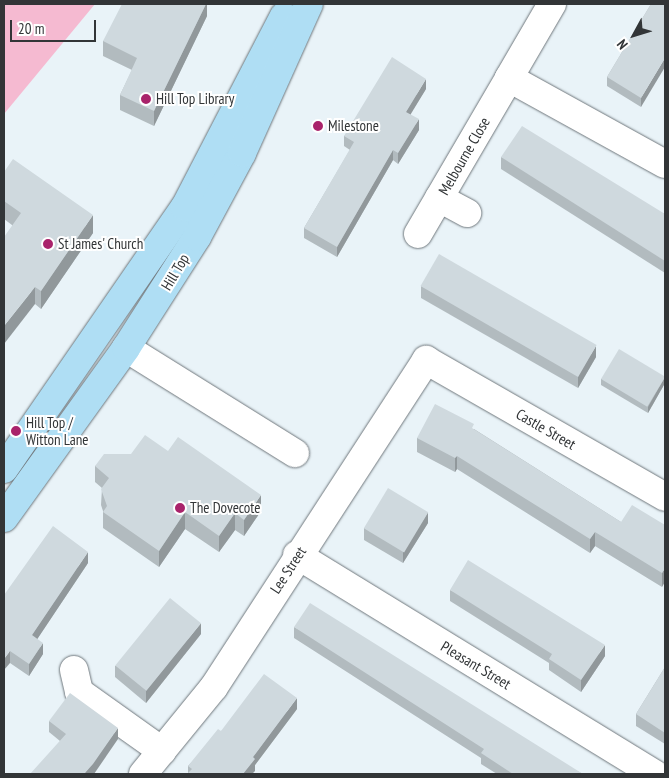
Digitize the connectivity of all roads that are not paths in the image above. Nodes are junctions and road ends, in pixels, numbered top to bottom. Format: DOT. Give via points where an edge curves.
graph roads {
  1 [pos="290,4"];
  2 [pos="309,4"];
  3 [pos="552,4"];
  4 [pos="510,78"];
  5 [pos="665,164"];
  6 [pos="439,198"];
  7 [pos="467,213"];
  8 [pos="418,234"];
  9 [pos="126,348"];
  10 [pos="426,360"];
  11 [pos="295,453"];
  12 [pos="4,469"];
  13 [pos="665,497"];
  14 [pos="5,514"];
  15 [pos="297,555"];
  16 [pos="74,670"];
  17 [pos="162,751"];
  18 [pos="143,774"];
  19 [pos="655,774"];
  1 -- 12 [label="main road, Hill Top" via="185,207"];
  2 -- 9 [label="main road, Hill Top" via="242,153 197,237"];
  3 -- 4 [label="street, Melbourne Close"];
  4 -- 5 [label="street"];
  4 -- 6 [label="street, Melbourne Close"];
  6 -- 7 [label="street"];
  6 -- 8 [label="street, Melbourne Close"];
  9 -- 11 [label="street"];
  9 -- 14 [label="main road, Hill Top"];
  10 -- 13 [label="street, Castle Street"];
  10 -- 15 [label="street, Lee Street"];
  15 -- 17 [label="street, Lee Street" via="214,687"];
  15 -- 19 [label="street, Pleasant Street"];
  16 -- 17 [label="street" via="79,692"];
  17 -- 18 [label="street, Lee Street"];
}
